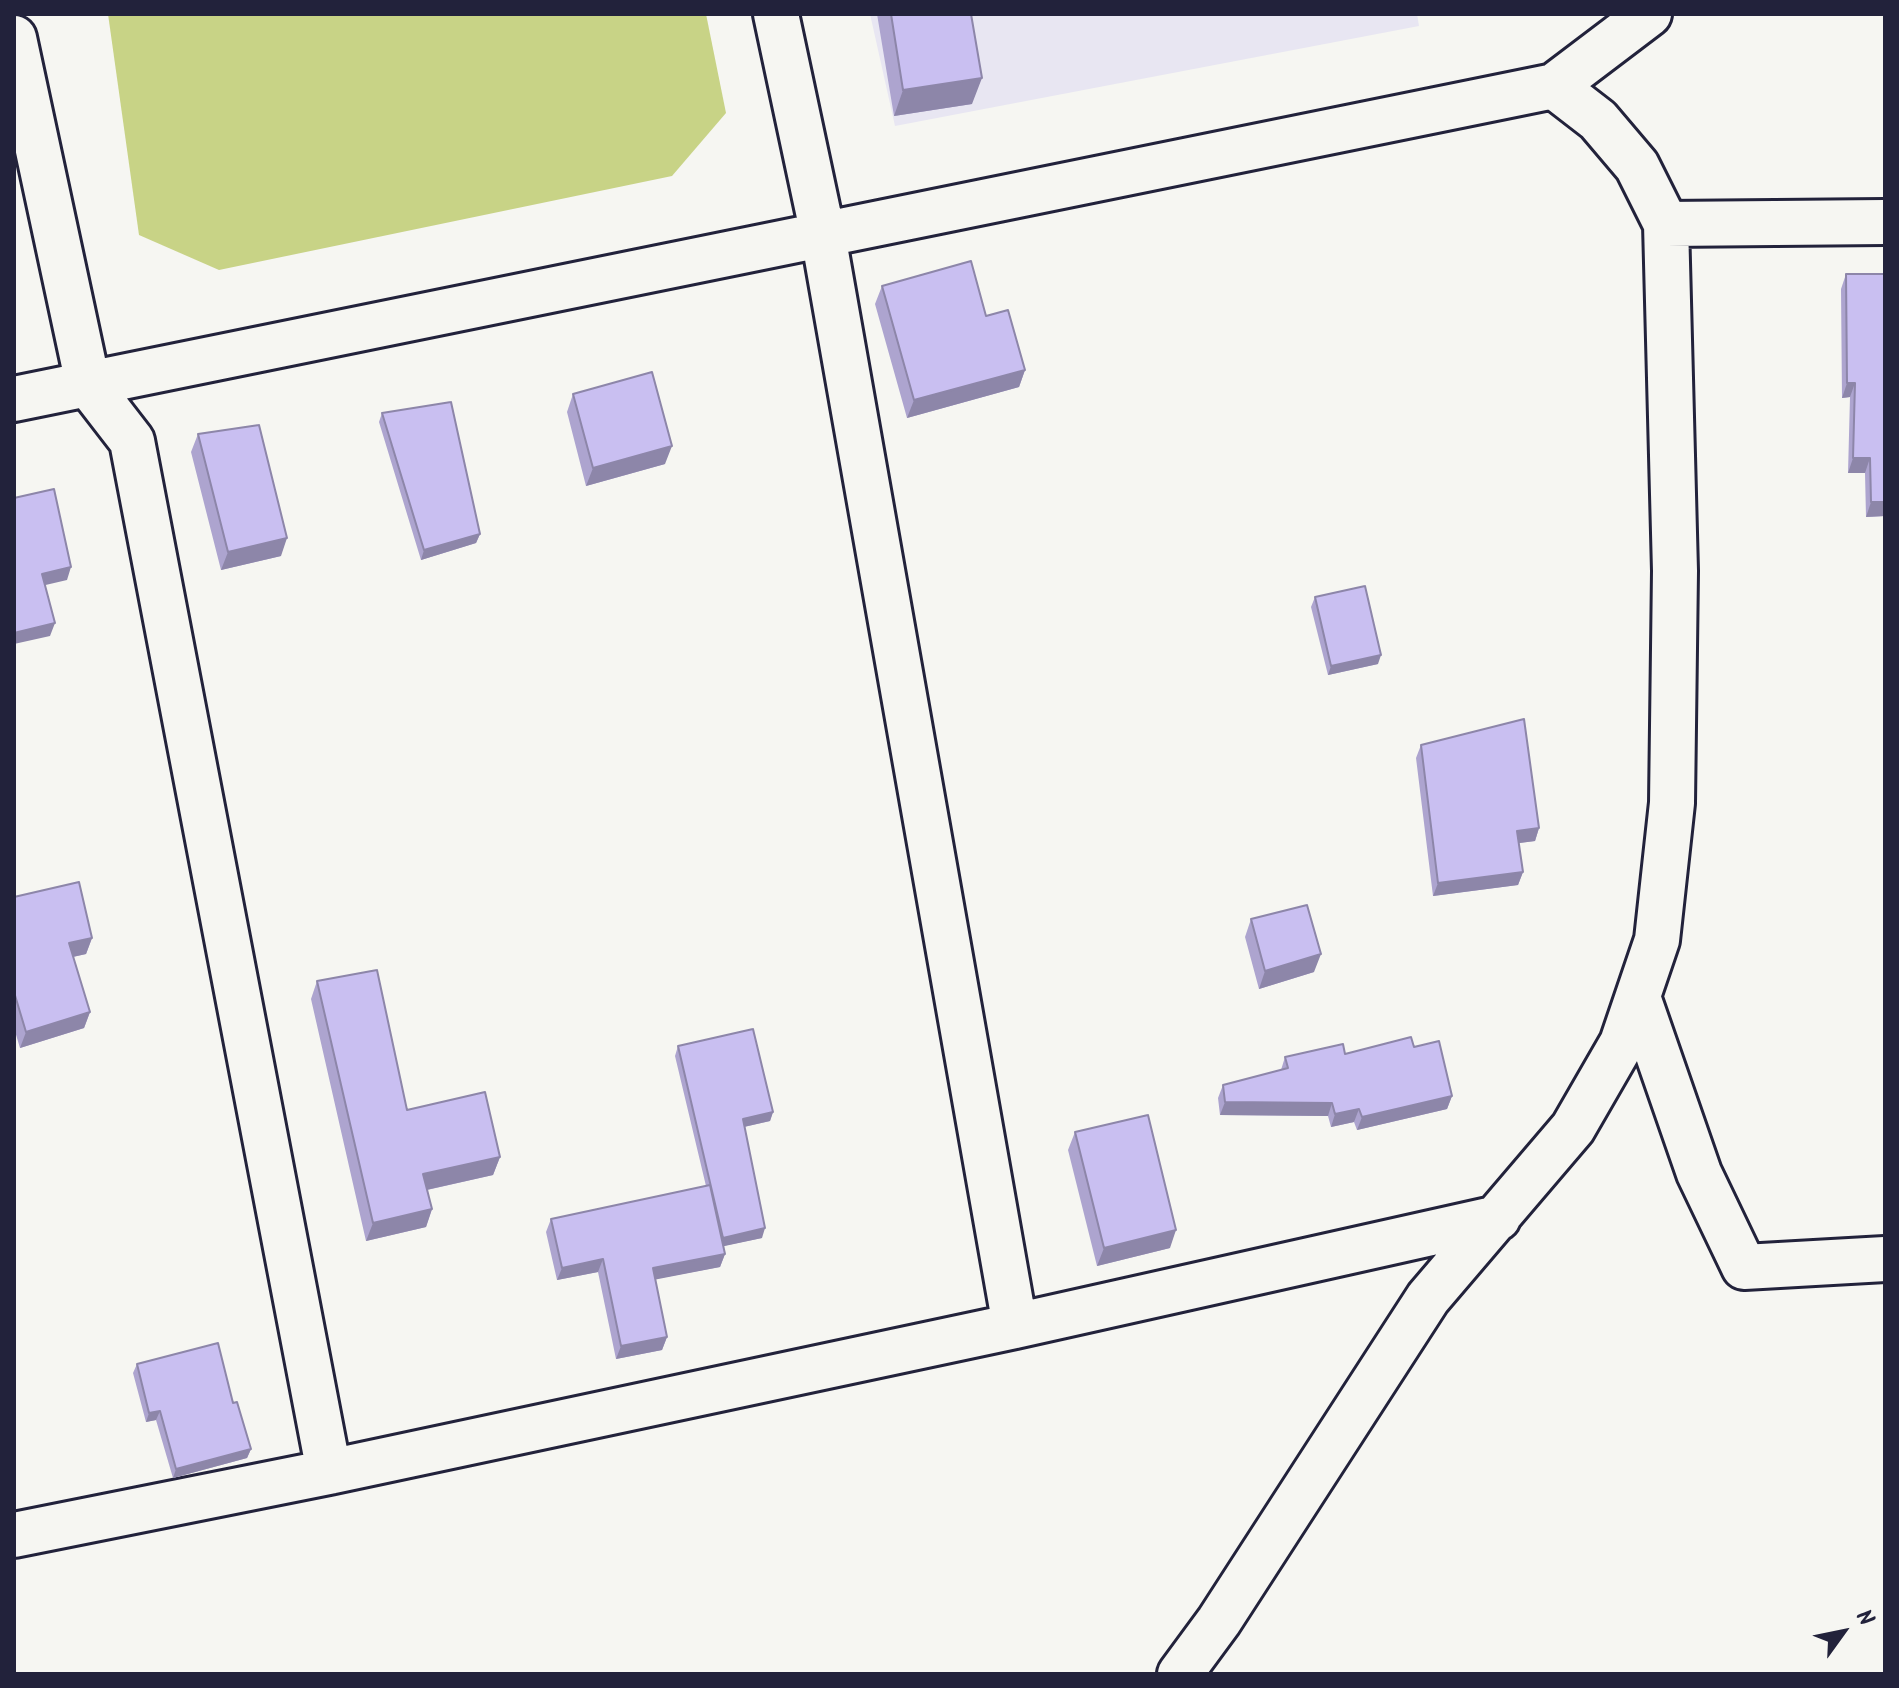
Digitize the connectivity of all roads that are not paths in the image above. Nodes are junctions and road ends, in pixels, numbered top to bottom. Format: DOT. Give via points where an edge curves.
graph roads {
  1 [pos="776,14"];
  2 [pos="1649,14"];
  3 [pos="14,38"];
  4 [pos="1554,86"];
  5 [pos="1885,222"];
  6 [pos="1666,224"];
  7 [pos="823,235"];
  8 [pos="88,384"];
  9 [pos="14,399"];
  10 [pos="1638,997"];
  11 [pos="1498,1218"];
  12 [pos="1885,1259"];
  13 [pos="1015,1326"];
  14 [pos="329,1472"];
  15 [pos="14,1535"];
  16 [pos="1180,1674"];
  1 -- 7 [label="street"];
  2 -- 4 [label="street"];
  3 -- 8 [label="street"];
  4 -- 6 [label="street" via="1598,120 1637,166"];
  4 -- 7 [label="street"];
  5 -- 6 [label="street"];
  6 -- 10 [label="street" via="1675,571 1672,803 1657,940"];
  7 -- 8 [label="street"];
  7 -- 13 [label="street"];
  8 -- 9 [label="street"];
  8 -- 14 [label="street" via="132,441"];
  10 -- 11 [label="street" via="1622,1043 1573,1128"];
  10 -- 12 [label="street" via="1699,1173 1744,1267"];
  11 -- 13 [label="street"];
  11 -- 16 [label="street" via="1428,1298"];
  13 -- 14 [label="street"];
  14 -- 15 [label="street"];
}
